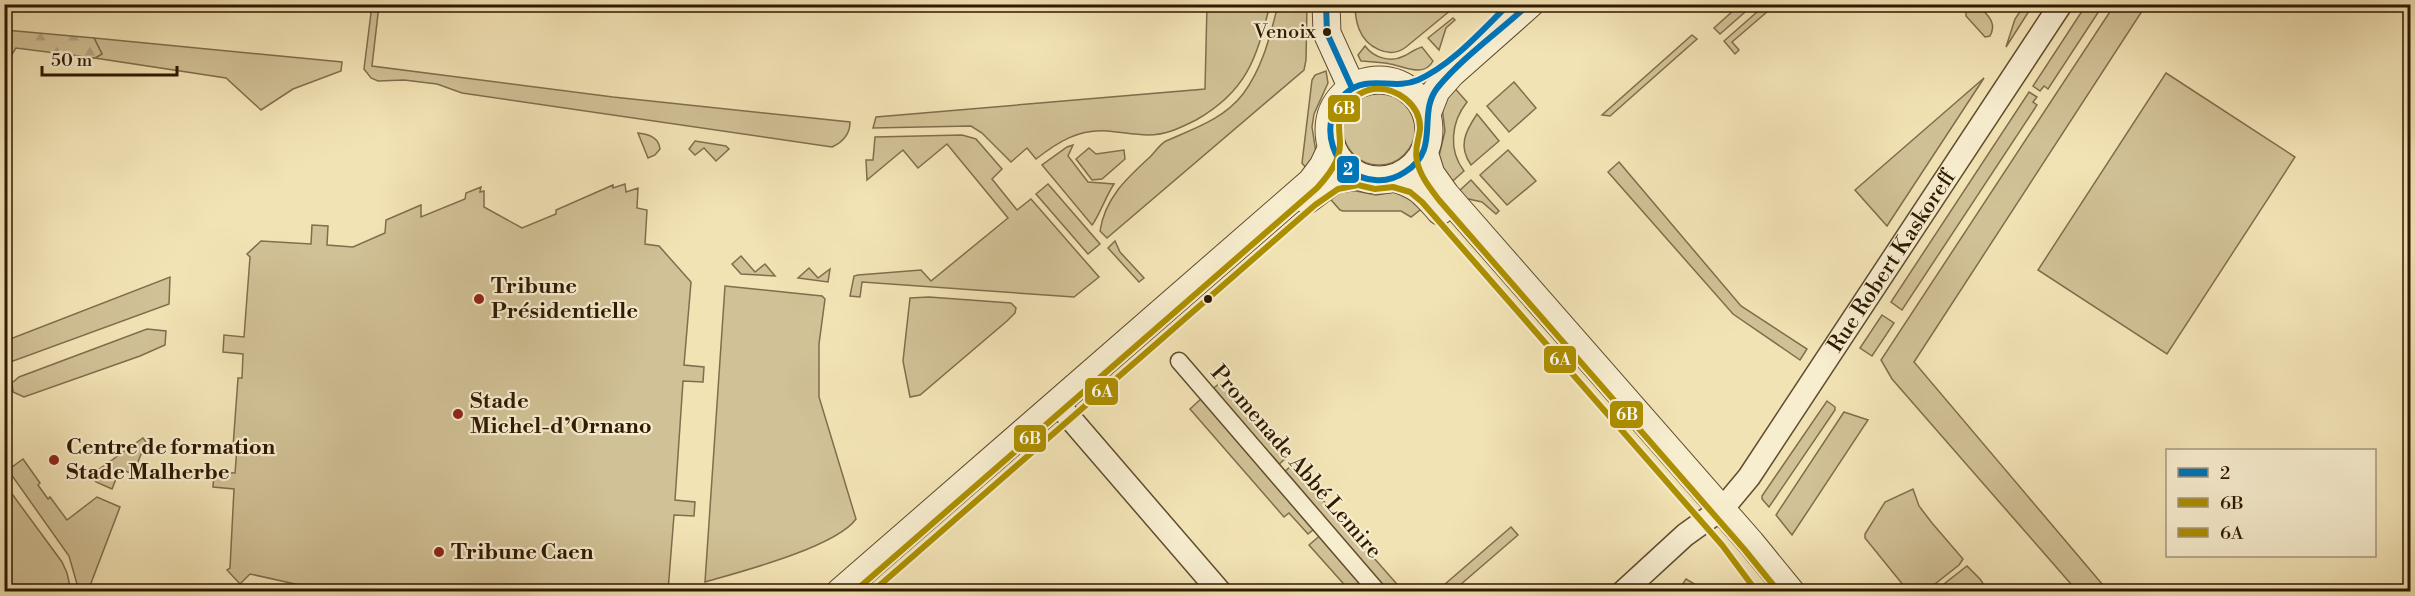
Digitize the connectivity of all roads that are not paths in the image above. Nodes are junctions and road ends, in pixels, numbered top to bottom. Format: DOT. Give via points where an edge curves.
graph roads {
  1 [pos="1326,4"];
  2 [pos="1510,4"];
  3 [pos="1530,4"];
  4 [pos="2061,4"];
  5 [pos="1400,85"];
  6 [pos="1352,88"];
  7 [pos="1427,114"];
  8 [pos="1332,147"];
  9 [pos="1424,152"];
  10 [pos="1358,176"];
  11 [pos="1394,178"];
  12 [pos="1179,361"];
  13 [pos="1061,407"];
  14 [pos="1715,512"];
  15 [pos="840,591"];
  16 [pos="858,591"];
  17 [pos="1221,591"];
  18 [pos="1378,591"];
  19 [pos="1623,591"];
  20 [pos="1769,591"];
  21 [pos="1791,591"];
  1 -- 6 [label="street" via="1327,33"];
  2 -- 5 [label="street" via="1421,79"];
  3 -- 7 [label="street" via="1450,74 1436,91"];
  4 -- 14 [label="street, Rue Robert Kaskoreff" via="1749,477"];
  5 -- 6 [label="street" via="1376,80"];
  5 -- 7 [label="street" via="1412,92"];
  6 -- 8 [label="street" via="1332,114"];
  7 -- 9 [label="street" via="1428,140"];
  8 -- 10 [label="street" via="1345,167"];
  8 -- 13 [label="street" via="1311,182"];
  9 -- 11 [label="street" via="1417,163"];
  9 -- 14 [label="street" via="1431,174 1446,195"];
  10 -- 11 [label="street"];
  10 -- 13 [label="street" via="1334,180 1309,198"];
  11 -- 14 [label="street" via="1414,184 1428,196"];
  12 -- 18 [label="street, Promenade Abbé Lemire"];
  13 -- 15 [label="street"];
  13 -- 16 [label="street"];
  13 -- 17 [label="street"];
  14 -- 19 [label="street, Rue Robert Kaskoreff"];
  14 -- 20 [label="street"];
  14 -- 21 [label="street"];
}
